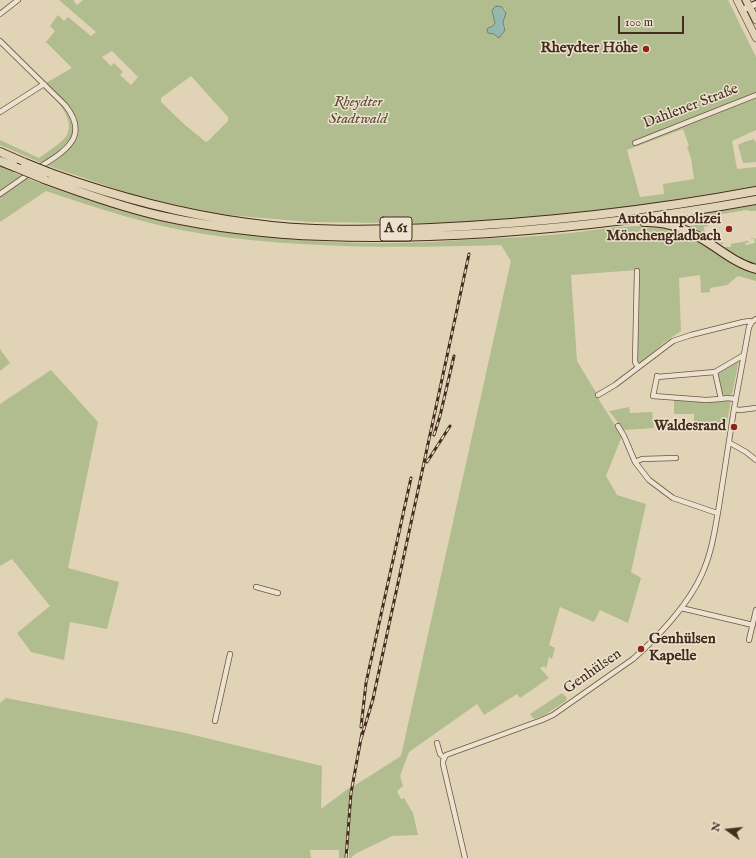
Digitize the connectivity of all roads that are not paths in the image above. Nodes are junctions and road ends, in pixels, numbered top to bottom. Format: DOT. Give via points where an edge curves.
graph roads {
  1 [pos="18,0"];
  2 [pos="737,0"];
  3 [pos="751,3"];
  4 [pos="742,10"];
  5 [pos="0,14"];
  6 [pos="756,20"];
  7 [pos="756,38"];
  8 [pos="0,41"];
  9 [pos="44,84"];
  10 [pos="756,95"];
  11 [pos="0,112"];
  12 [pos="634,143"];
  13 [pos="0,152"];
  14 [pos="0,161"];
  15 [pos="47,176"];
  16 [pos="756,191"];
  17 [pos="0,194"];
  18 [pos="756,200"];
  19 [pos="603,222"];
  20 [pos="756,269"];
  21 [pos="637,271"];
  22 [pos="754,320"];
  23 [pos="744,355"];
  24 [pos="638,367"];
  25 [pos="715,372"];
  26 [pos="598,395"];
  27 [pos="720,399"];
  28 [pos="736,399"];
  29 [pos="756,408"];
  30 [pos="734,409"];
  31 [pos="618,426"];
  32 [pos="730,442"];
  33 [pos="676,458"];
  34 [pos="756,460"];
  35 [pos="635,462"];
  36 [pos="717,513"];
  37 [pos="256,587"];
  38 [pos="278,593"];
  39 [pos="681,608"];
  40 [pos="756,610"];
  41 [pos="753,625"];
  42 [pos="749,640"];
  43 [pos="230,654"];
  44 [pos="215,721"];
  45 [pos="437,743"];
  46 [pos="444,758"];
  47 [pos="465,858"];
  1 -- 5 [label="street"];
  2 -- 4 [label="main road"];
  3 -- 4 [label="street"];
  3 -- 6 [label="main road"];
  4 -- 7 [label="main road"];
  8 -- 9 [label="street"];
  9 -- 11 [label="street"];
  9 -- 17 [label="street" via="72,114 76,128 74,138 69,146"];
  10 -- 12 [label="street, Dahlener Straße"];
  13 -- 15 [label="highway, A 61, bridge"];
  14 -- 15 [label="highway, A 61, bridge" via="15,168"];
  15 -- 16 [label="highway, A 61" via="186,213 250,224 345,230 453,227 558,219 665,207"];
  15 -- 19 [label="highway, A 61" via="86,195 161,216 284,234 373,237 460,235"];
  18 -- 19 [label="highway, A 61" via="683,213"];
  19 -- 20 [label="highway" via="650,222 673,225 696,234 738,262"];
  21 -- 24 [label="street" via="635,362"];
  22 -- 23 [label="street, Genhülsen" via="749,327"];
  22 -- 24 [label="street" via="673,341"];
  23 -- 25 [label="street"];
  23 -- 28 [label="street, Genhülsen"];
  24 -- 26 [label="street"];
  25 -- 27 [label="street"];
  25 -- 27 [label="street" via="657,376 653,396"];
  27 -- 28 [label="street"];
  28 -- 30 [label="street, Genhülsen"];
  29 -- 30 [label="street"];
  30 -- 32 [label="street, Genhülsen"];
  31 -- 35 [label="street"];
  32 -- 34 [label="street"];
  32 -- 36 [label="street, Genhülsen"];
  33 -- 35 [label="street" via="642,459"];
  35 -- 36 [label="street" via="649,480 673,498"];
  36 -- 39 [label="street, Genhülsen" via="707,563"];
  37 -- 38 [label="street"];
  39 -- 41 [label="street"];
  39 -- 46 [label="street, Genhülsen" via="638,654 553,715 446,755"];
  40 -- 41 [label="street"];
  41 -- 42 [label="street"];
  43 -- 44 [label="street"];
  45 -- 46 [label="street"];
  46 -- 47 [label="street" via="443,764"];
}
